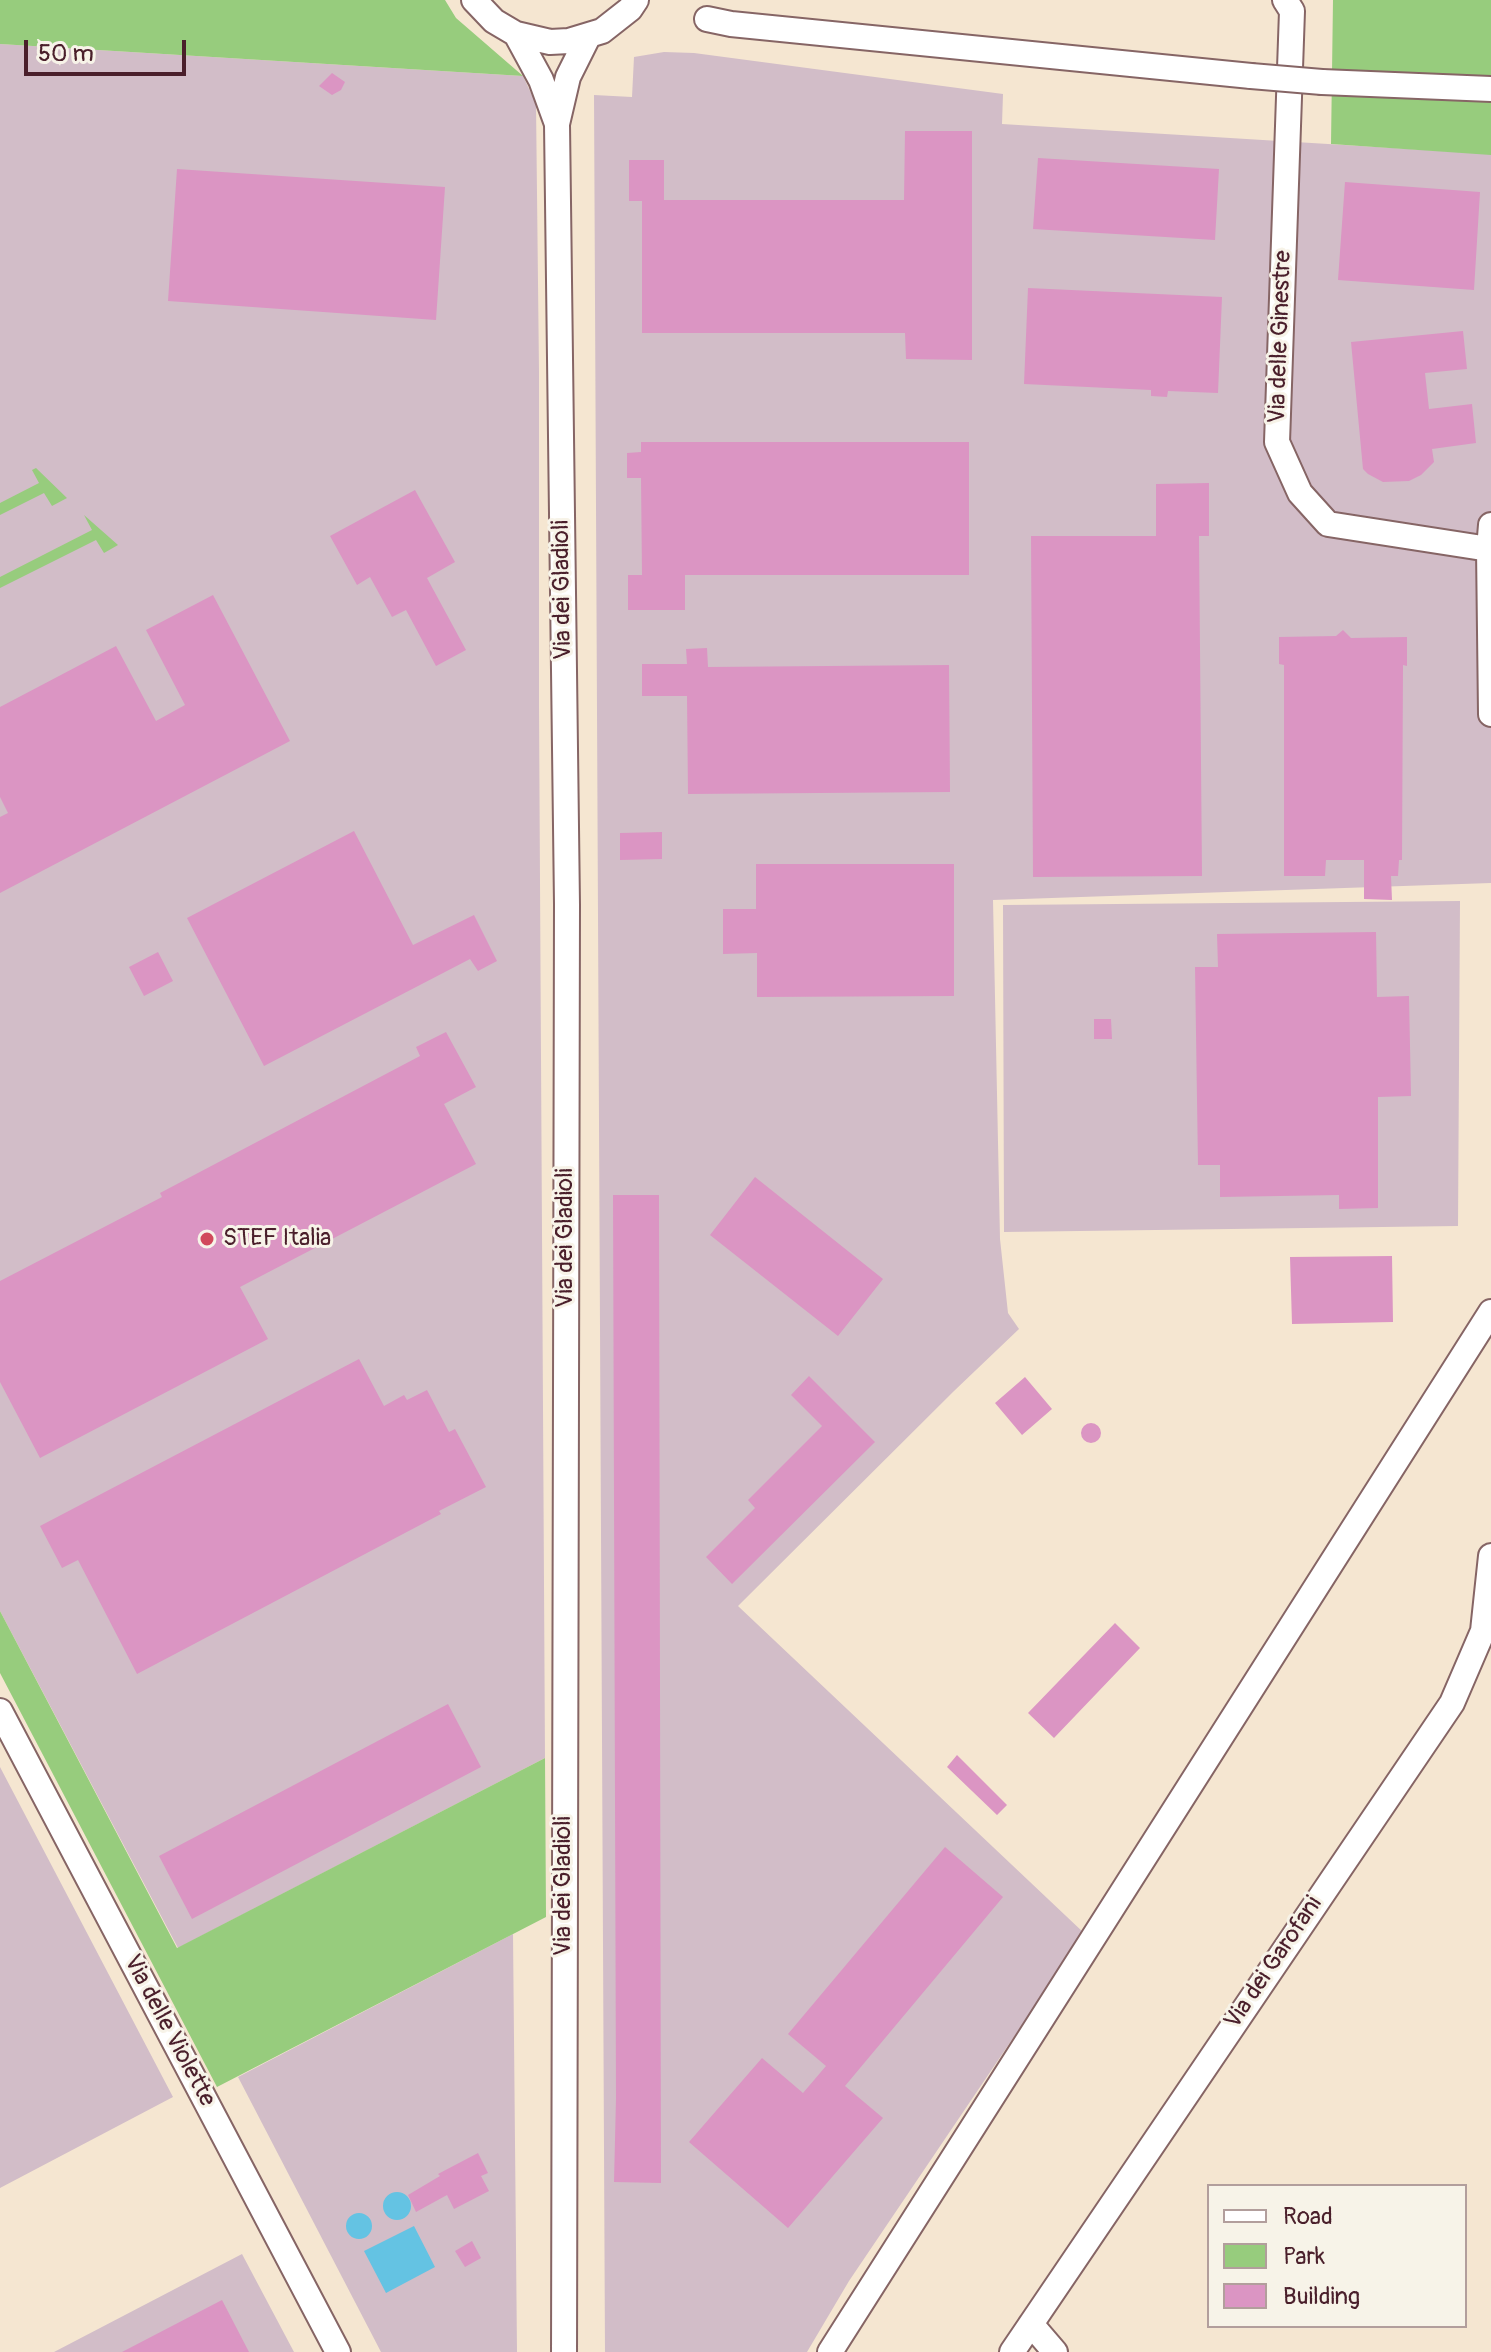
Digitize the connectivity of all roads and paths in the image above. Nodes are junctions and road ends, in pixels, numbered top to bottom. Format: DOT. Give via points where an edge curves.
graph roads {
  1 [pos="474,0"];
  2 [pos="636,0"];
  3 [pos="1285,0"];
  4 [pos="707,19"];
  5 [pos="516,34"];
  6 [pos="589,35"];
  7 [pos="1491,89"];
  8 [pos="557,124"];
  9 [pos="1490,537"];
  10 [pos="1491,714"];
  11 [pos="1491,1312"];
  12 [pos="1491,1556"];
  13 [pos="0,1711"];
  14 [pos="1031,2324"];
  15 [pos="338,2352"];
  16 [pos="564,2352"];
  17 [pos="830,2352"];
  18 [pos="1012,2352"];
  19 [pos="1055,2352"];
  1 -- 5 [label="street, Via dei Gladioli"];
  2 -- 6 [label="street, Via dei Gladioli" via="602,31"];
  3 -- 9 [label="street, Via delle Ginestre" via="1292,11 1277,442 1300,493 1328,524"];
  4 -- 7 [label="street, bridge" via="1251,76"];
  5 -- 6 [label="street, Via dei Gladioli" via="550,42"];
  5 -- 8 [label="street, Via dei Gladioli"];
  6 -- 8 [label="street, Via dei Gladioli" via="568,77"];
  8 -- 16 [label="street, Via dei Gladioli" via="567,904"];
  9 -- 10 [label="street"];
  11 -- 17 [label="street"];
  12 -- 14 [label="street, Via dei Garofani" via="1483,1631 1452,1703"];
  13 -- 15 [label="street, Via delle Violette"];
  14 -- 18 [label="street, Via dei Garofani"];
  14 -- 19 [label="street"];
}
